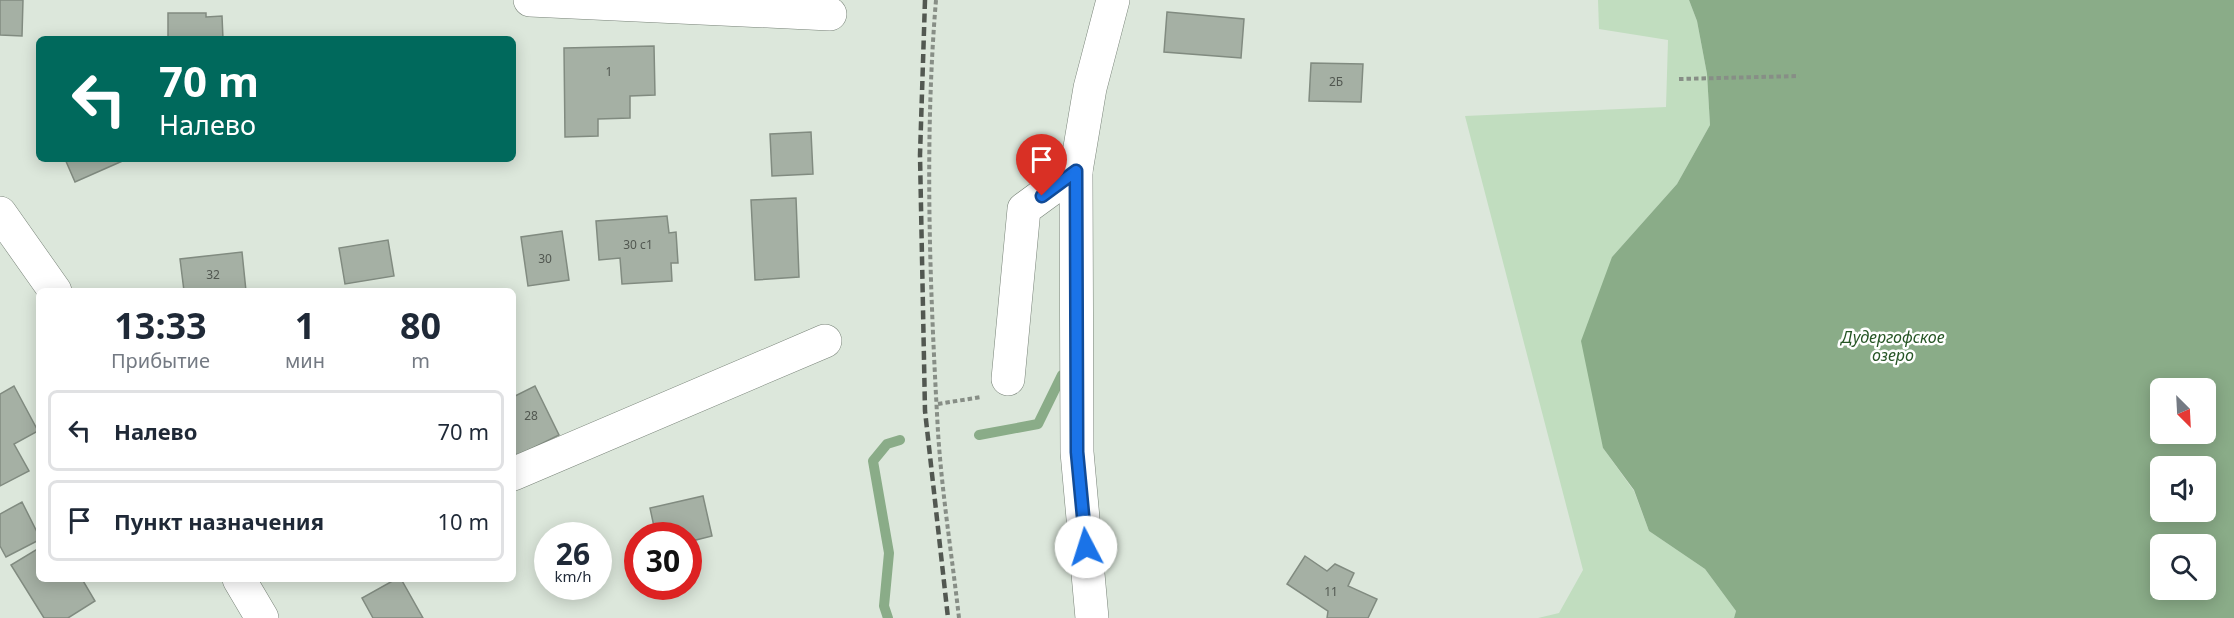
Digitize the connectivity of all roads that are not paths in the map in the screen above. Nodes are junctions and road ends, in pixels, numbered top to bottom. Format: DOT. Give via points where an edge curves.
graph roads {
  1 [pos="530,0"];
  2 [pos="1113,0"];
  3 [pos="830,14"];
  4 [pos="1076,171"];
  5 [pos="0,213"];
  6 [pos="53,288"];
  7 [pos="825,341"];
  8 [pos="995,388"];
  9 [pos="516,473"];
  10 [pos="250,582"];
  11 [pos="262,618"];
  12 [pos="1092,618"];
  1 -- 3 [label="street"];
  2 -- 4 [label="street" via="1090,88"];
  4 -- 8 [label="street" via="1024,209"];
  4 -- 12 [label="street" via="1077,452"];
  5 -- 6 [label="street"];
  7 -- 9 [label="street"];
  10 -- 11 [label="street"];
}
